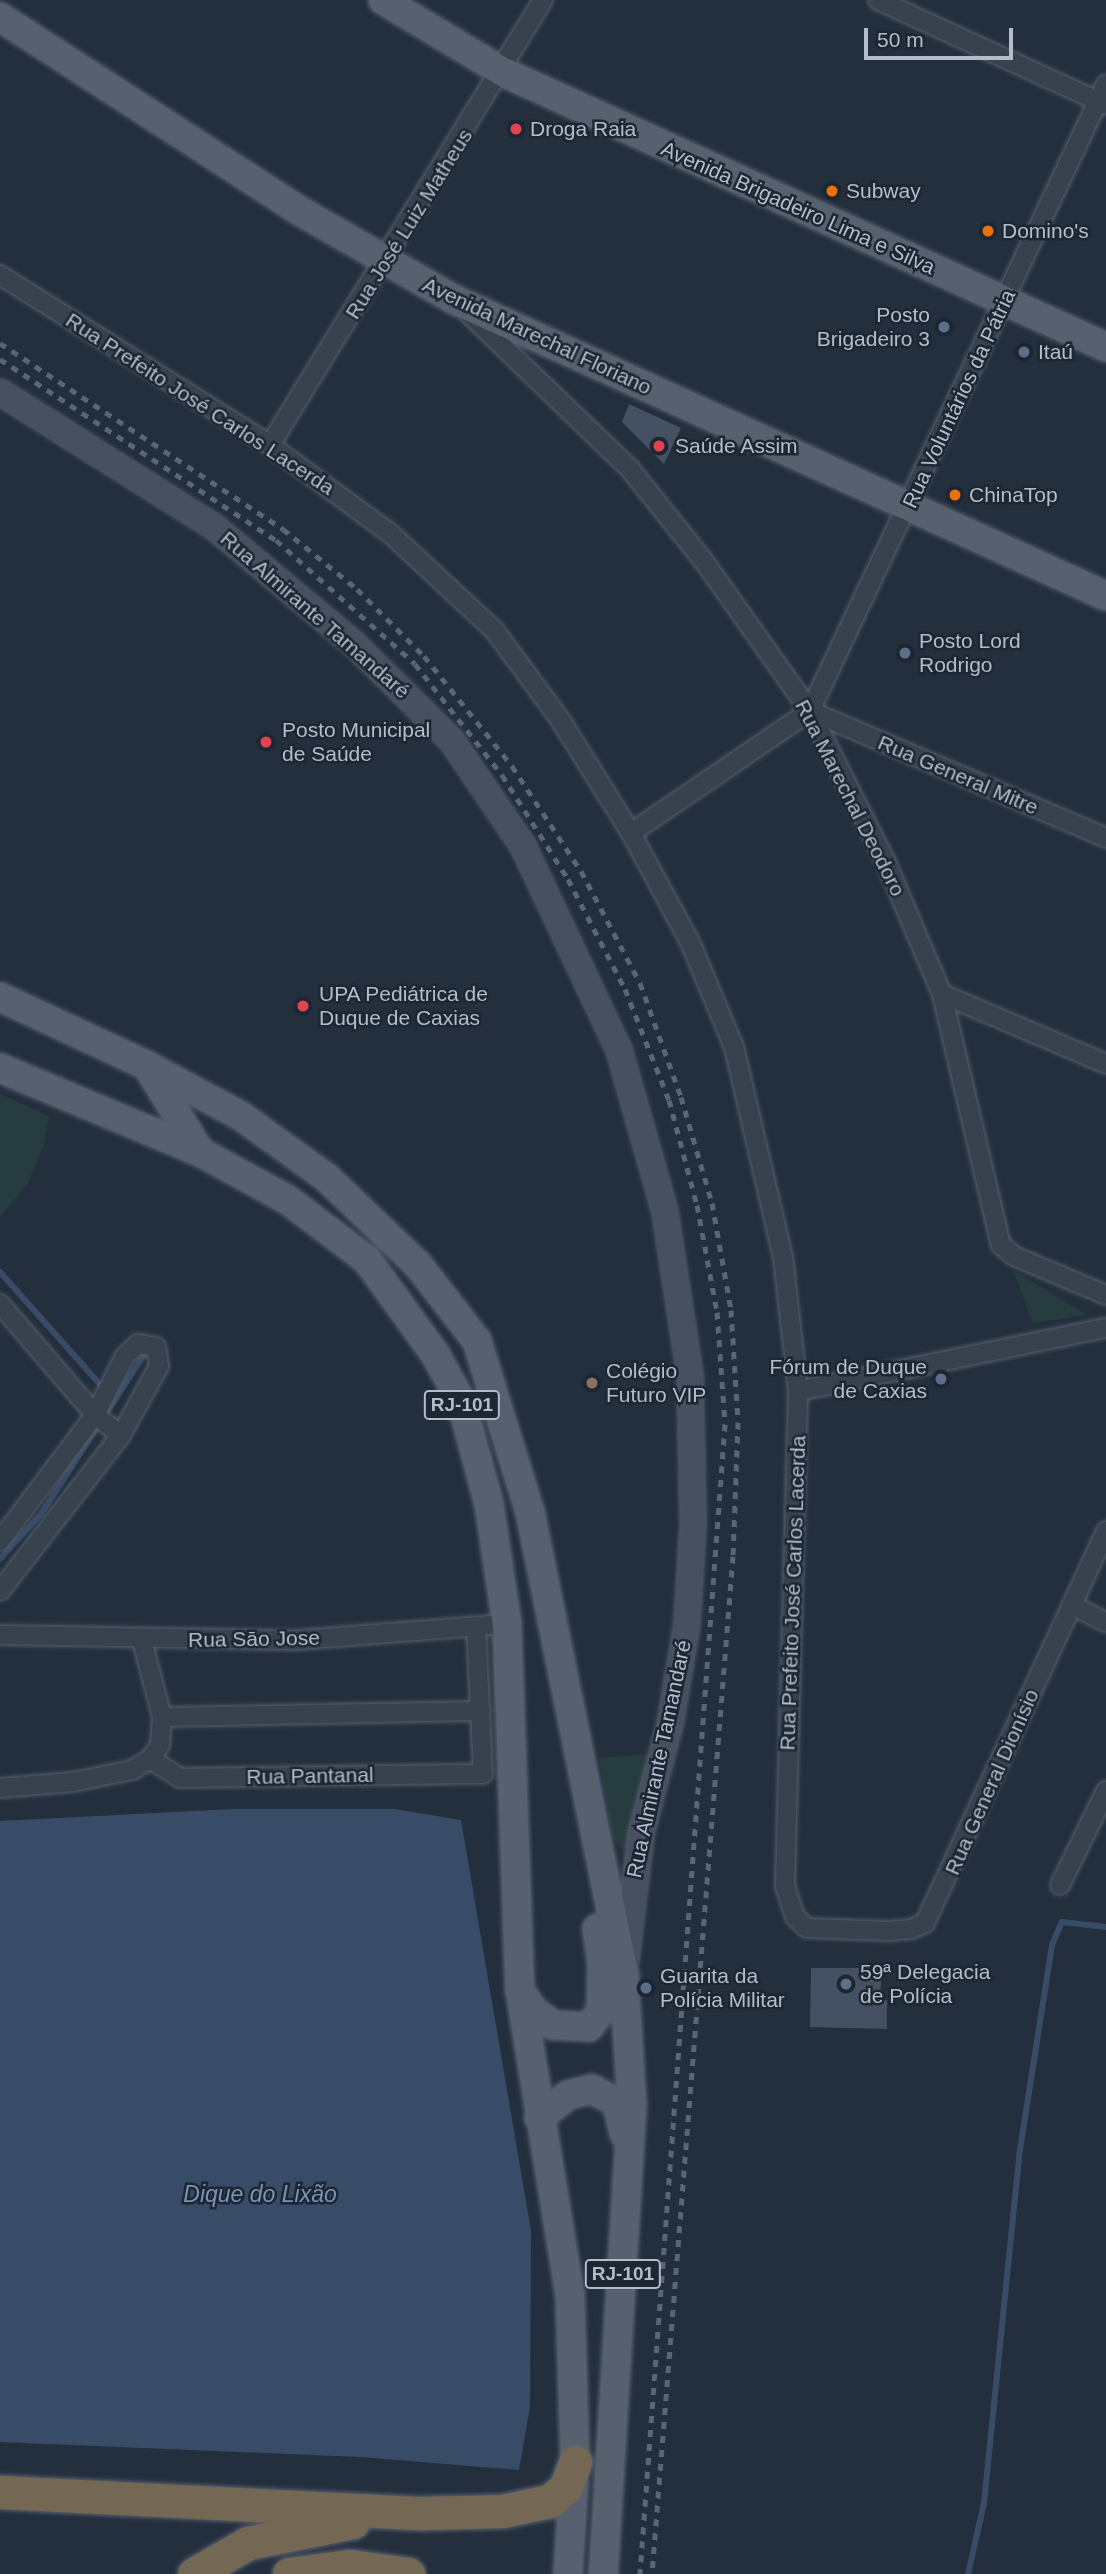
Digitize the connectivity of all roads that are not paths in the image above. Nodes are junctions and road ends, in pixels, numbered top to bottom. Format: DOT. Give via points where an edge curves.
graph roads {
  1 [pos="383,0"];
  2 [pos="543,0"];
  3 [pos="878,0"];
  4 [pos="0,17"];
  5 [pos="503,72"];
  6 [pos="1106,84"];
  7 [pos="1102,104"];
  8 [pos="386,263"];
  9 [pos="0,275"];
  10 [pos="453,299"];
  11 [pos="1004,302"];
  12 [pos="1106,347"];
  13 [pos="0,392"];
  14 [pos="270,445"];
  15 [pos="909,507"];
  16 [pos="1106,596"];
  17 [pos="810,711"];
  18 [pos="631,833"];
  19 [pos="1106,838"];
  20 [pos="942,994"];
  21 [pos="0,998"];
  22 [pos="1106,1064"];
  23 [pos="148,1066"];
  24 [pos="0,1068"];
  25 [pos="200,1152"];
  26 [pos="1106,1296"];
  27 [pos="0,1304"];
  28 [pos="1106,1328"];
  29 [pos="798,1391"];
  30 [pos="107,1415"];
  31 [pos="1106,1531"];
  32 [pos="0,1541"];
  33 [pos="0,1591"];
  34 [pos="1072,1605"];
  35 [pos="1106,1622"];
  36 [pos="507,1624"];
  37 [pos="476,1628"];
  38 [pos="0,1635"];
  39 [pos="142,1640"];
  40 [pos="481,1711"];
  41 [pos="162,1717"];
  42 [pos="150,1759"];
  43 [pos="585,1779"];
  44 [pos="0,1788"];
  45 [pos="1106,1791"];
  46 [pos="1099,1827"];
  47 [pos="1060,1885"];
  48 [pos="807,1928"];
  49 [pos="624,1975"];
  50 [pos="520,1990"];
  51 [pos="539,2118"];
  52 [pos="628,2189"];
  53 [pos="575,2462"];
  54 [pos="0,2492"];
  55 [pos="421,2512"];
  56 [pos="194,2574"];
  57 [pos="289,2574"];
  58 [pos="408,2574"];
  59 [pos="568,2574"];
  60 [pos="603,2574"];
  1 -- 5 [label="main road, Avenida Brigadeiro Lima e Silva"];
  2 -- 5 [label="street, Rua José Luiz Matheus"];
  3 -- 7 [label="street"];
  4 -- 8 [label="main road, Avenida Marechal Floriano"];
  5 -- 8 [label="street, Rua José Luiz Matheus"];
  5 -- 11 [label="main road, Avenida Brigadeiro Lima e Silva"];
  6 -- 7 [label="street, Rua Voluntários da Pátria"];
  7 -- 11 [label="street, Rua Voluntários da Pátria"];
  8 -- 10 [label="main road, Avenida Marechal Floriano"];
  8 -- 14 [label="street, Rua José Luiz Matheus"];
  9 -- 14 [label="street, Rua Prefeito José Carlos Lacerda"];
  10 -- 15 [label="main road, Avenida Marechal Floriano"];
  10 -- 17 [label="street, Rua Marechal Deodoro" via="630,469 703,560"];
  11 -- 12 [label="main road, Avenida Brigadeiro Lima e Silva"];
  11 -- 15 [label="street, Rua Voluntários da Pátria"];
  13 -- 49 [label="main road, Rua Almirante Tamandaré" via="213,526 353,643 452,741 523,846 619,1050 665,1212 690,1376 693,1525 685,1636 670,1724 641,1834"];
  14 -- 18 [label="street, Rua Prefeito José Carlos Lacerda" via="391,534 495,631 561,722"];
  15 -- 16 [label="main road, Avenida Marechal Floriano"];
  15 -- 17 [label="street, Rua Voluntários da Pátria"];
  17 -- 18 [label="street"];
  17 -- 19 [label="street, Rua General Mitre"];
  17 -- 20 [label="street, Rua Marechal Deodoro" via="885,860"];
  18 -- 29 [label="street, Rua Prefeito José Carlos Lacerda" via="690,942 734,1047 783,1257"];
  20 -- 22 [label="street"];
  20 -- 26 [label="street, Rua Marechal Deodoro" via="1002,1245 1014,1256"];
  21 -- 23 [label="main road, RJ-101"];
  23 -- 25 [label="main road"];
  23 -- 43 [label="main road, RJ-101" via="241,1116 326,1177 418,1265 477,1341 530,1512"];
  24 -- 25 [label="main road, RJ-101"];
  25 -- 36 [label="main road, RJ-101" via="288,1200 367,1260 435,1354 461,1401 481,1465"];
  27 -- 30 [label="street"];
  28 -- 29 [label="street"];
  29 -- 48 [label="street, Rua Prefeito José Carlos Lacerda" via="785,1886 795,1917"];
  30 -- 30 [label="street" via="125,1356 138,1344 156,1347 160,1354 149,1387"];
  30 -- 32 [label="street"];
  30 -- 33 [label="street"];
  31 -- 34 [label="street, Rua General Dionísio"];
  34 -- 35 [label="street"];
  34 -- 48 [label="street, Rua General Dionísio" via="925,1923 889,1931"];
  36 -- 37 [label="street, Rua Sāo Jose"];
  36 -- 50 [label="main road, RJ-101"];
  37 -- 39 [label="street, Rua Sāo Jose" via="298,1640"];
  37 -- 40 [label="street, Rua Pantanal"];
  38 -- 39 [label="street, Rua Sāo Jose"];
  39 -- 41 [label="street"];
  40 -- 41 [label="street"];
  40 -- 42 [label="street, Rua Pantanal" via="483,1774 180,1777"];
  41 -- 42 [label="street" via="160,1745"];
  42 -- 44 [label="street" via="132,1770 74,1783"];
  43 -- 49 [label="main road, RJ-101"];
  43 -- 50 [label="main road" via="588,1861 602,1964 601,2011 589,2027 553,2025 534,2011"];
  45 -- 46 [label="street"];
  46 -- 47 [label="street"];
  49 -- 52 [label="main road, RJ-101" via="632,2105"];
  50 -- 51 [label="main road, RJ-101"];
  51 -- 52 [label="main road" via="578,2091 605,2093 623,2114"];
  51 -- 53 [label="main road, RJ-101" via="570,2294"];
  52 -- 60 [label="main road, RJ-101"];
  53 -- 55 [label="highway" via="566,2487 538,2505"];
  53 -- 59 [label="main road, RJ-101"];
  54 -- 55 [label="highway"];
  55 -- 56 [label="highway" via="248,2543"];
  57 -- 58 [label="highway" via="351,2566"];
}
